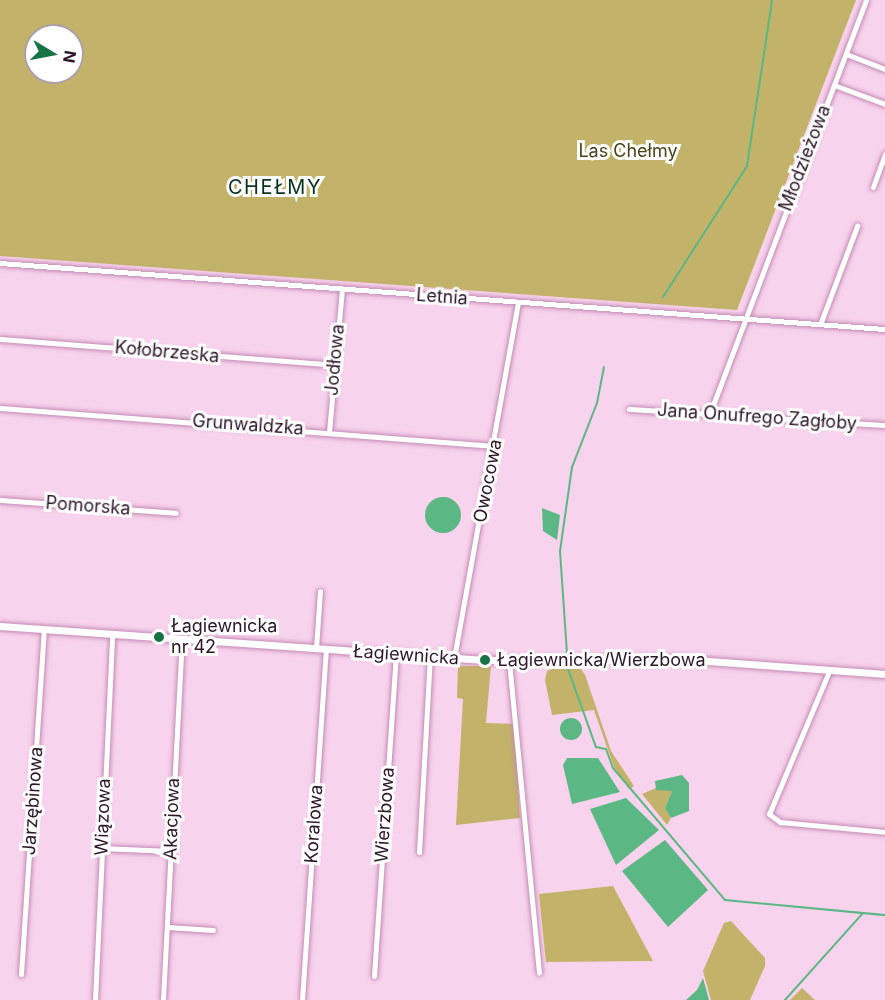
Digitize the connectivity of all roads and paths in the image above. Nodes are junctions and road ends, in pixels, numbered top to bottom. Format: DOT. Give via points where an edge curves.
graph roads {
  1 [pos="866,0"];
  2 [pos="846,54"];
  3 [pos="885,69"];
  4 [pos="834,85"];
  5 [pos="885,104"];
  6 [pos="885,154"];
  7 [pos="873,187"];
  8 [pos="857,226"];
  9 [pos="0,263"];
  10 [pos="342,289"];
  11 [pos="518,303"];
  12 [pos="743,316"];
  13 [pos="821,322"];
  14 [pos="885,329"];
  15 [pos="0,339"];
  16 [pos="334,365"];
  17 [pos="0,408"];
  18 [pos="629,409"];
  19 [pos="710,413"];
  20 [pos="885,424"];
  21 [pos="328,432"];
  22 [pos="495,446"];
  23 [pos="0,500"];
  24 [pos="176,513"];
  25 [pos="320,591"];
  26 [pos="0,626"];
  27 [pos="44,629"];
  28 [pos="112,634"];
  29 [pos="182,639"];
  30 [pos="316,648"];
  31 [pos="326,649"];
  32 [pos="396,654"];
  33 [pos="430,657"];
  34 [pos="454,658"];
  35 [pos="509,661"];
  36 [pos="830,669"];
  37 [pos="885,674"];
  38 [pos="885,832"];
  39 [pos="101,848"];
  40 [pos="171,851"];
  41 [pos="419,852"];
  42 [pos="167,927"];
  43 [pos="213,930"];
  44 [pos="21,974"];
  45 [pos="539,974"];
  46 [pos="374,976"];
  47 [pos="163,999"];
  48 [pos="95,1000"];
  49 [pos="302,1000"];
  1 -- 2 [label="street, Młodzieżowa"];
  2 -- 3 [label="street"];
  2 -- 4 [label="street, Młodzieżowa"];
  4 -- 5 [label="street"];
  4 -- 12 [label="street, Młodzieżowa"];
  6 -- 7 [label="street"];
  8 -- 13 [label="street"];
  9 -- 10 [label="street, Letnia"];
  10 -- 11 [label="street, Letnia"];
  10 -- 16 [label="street, Jodłowa"];
  11 -- 12 [label="street, Letnia"];
  11 -- 22 [label="street, Owocowa"];
  12 -- 13 [label="street, Letnia"];
  12 -- 19 [label="street, Młodzieżowa"];
  13 -- 14 [label="street, Letnia"];
  15 -- 16 [label="street, Kołobrzeska"];
  16 -- 21 [label="street, Jodłowa"];
  17 -- 21 [label="street, Grunwaldzka"];
  18 -- 19 [label="street, Jana Onufrego Zagłoby"];
  19 -- 20 [label="street, Jana Onufrego Zagłoby"];
  21 -- 22 [label="street, Grunwaldzka"];
  22 -- 34 [label="street, Owocowa"];
  23 -- 24 [label="street, Pomorska"];
  25 -- 30 [label="street"];
  26 -- 27 [label="street, Łagiewnicka"];
  27 -- 28 [label="street, Łagiewnicka"];
  27 -- 44 [label="street, Jarzębinowa"];
  28 -- 29 [label="street, Łagiewnicka"];
  28 -- 39 [label="street, Wiązowa"];
  29 -- 30 [label="street, Łagiewnicka"];
  29 -- 40 [label="street, Akacjowa"];
  30 -- 31 [label="street, Łagiewnicka"];
  31 -- 32 [label="street, Łagiewnicka"];
  31 -- 49 [label="street, Koralowa"];
  32 -- 33 [label="street, Łagiewnicka"];
  32 -- 46 [label="street, Wierzbowa"];
  33 -- 34 [label="street, Łagiewnicka"];
  33 -- 41 [label="street"];
  34 -- 35 [label="street, Łagiewnicka"];
  35 -- 36 [label="street, Łagiewnicka" via="681,659"];
  35 -- 45 [label="street"];
  36 -- 37 [label="street, Łagiewnicka"];
  36 -- 38 [label="street" via="769,807 770,816 780,822"];
  39 -- 40 [label="street"];
  39 -- 48 [label="street, Wiązowa"];
  40 -- 42 [label="street, Akacjowa"];
  42 -- 43 [label="street"];
  42 -- 47 [label="street, Akacjowa"];
}
